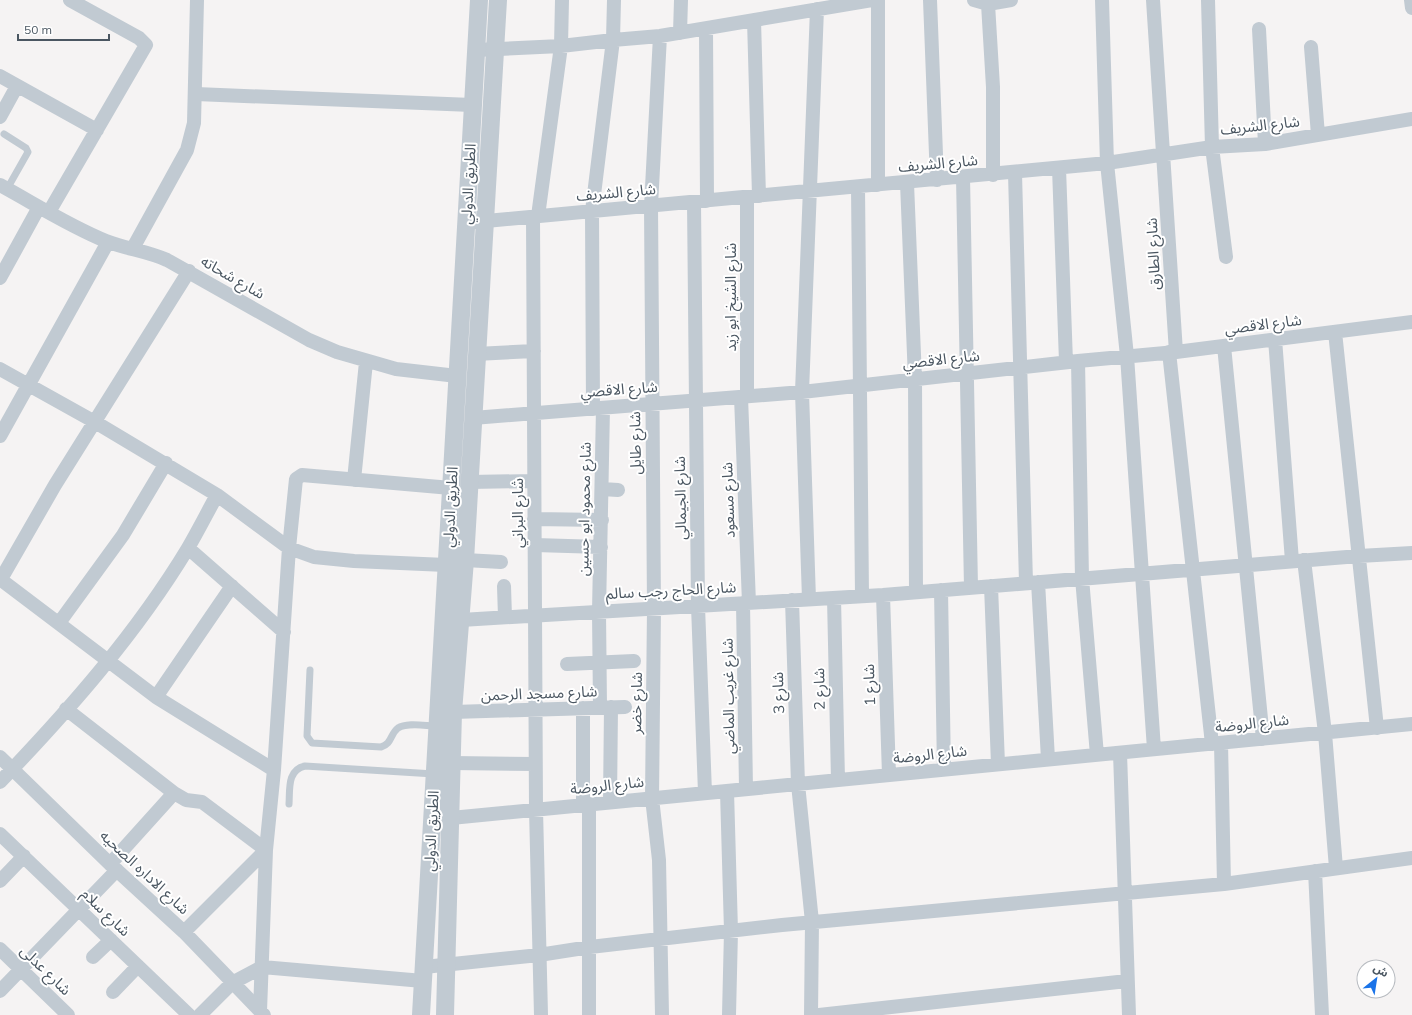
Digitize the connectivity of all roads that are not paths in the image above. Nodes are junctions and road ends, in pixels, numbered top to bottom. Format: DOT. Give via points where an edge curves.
graph roads {
  1 [pos="70,0"];
  2 [pos="197,0"];
  3 [pos="479,0"];
  4 [pos="498,0"];
  5 [pos="562,0"];
  6 [pos="614,0"];
  7 [pos="681,0"];
  8 [pos="872,0"];
  9 [pos="878,0"];
  10 [pos="930,0"];
  11 [pos="1011,0"];
  12 [pos="1102,0"];
  13 [pos="1153,0"];
  14 [pos="1208,0"];
  15 [pos="1411,0"];
  16 [pos="981,2"];
  17 [pos="787,7"];
  18 [pos="1412,8"];
  19 [pos="816,9"];
  20 [pos="754,20"];
  21 [pos="706,29"];
  22 [pos="1259,29"];
  23 [pos="680,33"];
  24 [pos="660,36"];
  25 [pos="613,40"];
  26 [pos="561,46"];
  27 [pos="1311,47"];
  28 [pos="495,49"];
  29 [pos="476,50"];
  30 [pos="0,76"];
  31 [pos="17,86"];
  32 [pos="196,94"];
  33 [pos="472,105"];
  34 [pos="0,117"];
  35 [pos="1412,119"];
  36 [pos="97,130"];
  37 [pos="4,134"];
  38 [pos="1318,135"];
  39 [pos="1265,144"];
  40 [pos="1212,148"];
  41 [pos="1164,155"];
  42 [pos="1107,163"];
  43 [pos="1059,168"];
  44 [pos="1015,173"];
  45 [pos="993,175"];
  46 [pos="964,177"];
  47 [pos="937,180"];
  48 [pos="907,183"];
  49 [pos="878,185"];
  50 [pos="4,187"];
  51 [pos="858,187"];
  52 [pos="808,192"];
  53 [pos="753,197"];
  54 [pos="700,201"];
  55 [pos="651,206"];
  56 [pos="44,210"];
  57 [pos="592,211"];
  58 [pos="536,216"];
  59 [pos="484,221"];
  60 [pos="466,223"];
  61 [pos="108,242"];
  62 [pos="133,248"];
  63 [pos="1226,257"];
  64 [pos="189,272"];
  65 [pos="0,278"];
  66 [pos="1412,322"];
  67 [pos="1335,332"];
  68 [pos="1275,339"];
  69 [pos="1224,346"];
  70 [pos="534,351"];
  71 [pos="1172,352"];
  72 [pos="476,354"];
  73 [pos="1127,356"];
  74 [pos="366,362"];
  75 [pos="1072,362"];
  76 [pos="1019,368"];
  77 [pos="0,369"];
  78 [pos="967,373"];
  79 [pos="457,376"];
  80 [pos="915,379"];
  81 [pos="28,385"];
  82 [pos="859,385"];
  83 [pos="802,392"];
  84 [pos="744,397"];
  85 [pos="695,400"];
  86 [pos="456,404"];
  87 [pos="652,404"];
  88 [pos="598,408"];
  89 [pos="473,411"];
  90 [pos="534,413"];
  91 [pos="95,422"];
  92 [pos="1,432"];
  93 [pos="166,463"];
  94 [pos="354,480"];
  95 [pos="534,481"];
  96 [pos="469,482"];
  97 [pos="451,488"];
  98 [pos="602,489"];
  99 [pos="618,490"];
  100 [pos="217,495"];
  101 [pos="534,519"];
  102 [pos="602,520"];
  103 [pos="535,545"];
  104 [pos="601,547"];
  105 [pos="188,548"];
  106 [pos="289,548"];
  107 [pos="1359,556"];
  108 [pos="1412,557"];
  109 [pos="466,560"];
  110 [pos="1298,561"];
  111 [pos="501,562"];
  112 [pos="446,565"];
  113 [pos="1245,565"];
  114 [pos="1192,569"];
  115 [pos="1142,574"];
  116 [pos="1082,578"];
  117 [pos="0,579"];
  118 [pos="1032,583"];
  119 [pos="232,586"];
  120 [pos="504,586"];
  121 [pos="991,586"];
  122 [pos="971,587"];
  123 [pos="941,590"];
  124 [pos="916,592"];
  125 [pos="883,595"];
  126 [pos="862,596"];
  127 [pos="834,598"];
  128 [pos="809,599"];
  129 [pos="792,600"];
  130 [pos="746,603"];
  131 [pos="698,606"];
  132 [pos="654,608"];
  133 [pos="599,612"];
  134 [pos="535,616"];
  135 [pos="505,617"];
  136 [pos="59,623"];
  137 [pos="454,625"];
  138 [pos="284,632"];
  139 [pos="108,661"];
  140 [pos="634,661"];
  141 [pos="600,662"];
  142 [pos="567,664"];
  143 [pos="310,670"];
  144 [pos="156,697"];
  145 [pos="605,707"];
  146 [pos="625,707"];
  147 [pos="583,708"];
  148 [pos="66,709"];
  149 [pos="535,710"];
  150 [pos="453,712"];
  151 [pos="1412,724"];
  152 [pos="437,726"];
  153 [pos="1377,728"];
  154 [pos="1325,733"];
  155 [pos="1263,739"];
  156 [pos="1216,743"];
  157 [pos="1154,749"];
  158 [pos="1120,753"];
  159 [pos="1097,755"];
  160 [pos="0,757"];
  161 [pos="1048,760"];
  162 [pos="452,763"];
  163 [pos="535,764"];
  164 [pos="998,764"];
  165 [pos="13,769"];
  166 [pos="274,770"];
  167 [pos="944,770"];
  168 [pos="434,774"];
  169 [pos="889,775"];
  170 [pos="838,780"];
  171 [pos="0,782"];
  172 [pos="798,784"];
  173 [pos="746,789"];
  174 [pos="727,791"];
  175 [pos="705,793"];
  176 [pos="174,794"];
  177 [pos="652,798"];
  178 [pos="610,802"];
  179 [pos="289,804"];
  180 [pos="586,804"];
  181 [pos="536,809"];
  182 [pos="451,818"];
  183 [pos="0,834"];
  184 [pos="266,850"];
  185 [pos="24,856"];
  186 [pos="1412,858"];
  187 [pos="114,867"];
  188 [pos="1336,868"];
  189 [pos="1315,871"];
  190 [pos="0,881"];
  191 [pos="1224,884"];
  192 [pos="1124,892"];
  193 [pos="79,909"];
  194 [pos="812,922"];
  195 [pos="731,931"];
  196 [pos="184,932"];
  197 [pos="662,939"];
  198 [pos="111,940"];
  199 [pos="590,946"];
  200 [pos="0,949"];
  201 [pos="539,955"];
  202 [pos="93,958"];
  203 [pos="446,965"];
  204 [pos="138,966"];
  205 [pos="262,967"];
  206 [pos="21,969"];
  207 [pos="424,974"];
  208 [pos="1127,981"];
  209 [pos="232,983"];
  210 [pos="0,991"];
  211 [pos="113,992"];
  212 [pos="262,1013"];
  213 [pos="68,1015"];
  214 [pos="189,1015"];
  215 [pos="200,1015"];
  216 [pos="421,1015"];
  217 [pos="445,1015"];
  218 [pos="541,1015"];
  219 [pos="589,1015"];
  220 [pos="662,1015"];
  221 [pos="729,1015"];
  222 [pos="811,1015"];
  223 [pos="819,1015"];
  224 [pos="1129,1015"];
  225 [pos="1322,1015"];
  1 -- 36 [label="street" via="139,38 146,45"];
  2 -- 32 [label="street"];
  3 -- 29 [label="street, الطريق الدولي"];
  4 -- 28 [label="street, الطريق الدولي"];
  5 -- 26 [label="street, شارع البراني"];
  6 -- 25 [label="street, شارع محمود ابو حسين"];
  7 -- 23 [label="street"];
  8 -- 19 [label="street"];
  9 -- 49 [label="street"];
  10 -- 47 [label="street"];
  11 -- 16 [label="street"];
  12 -- 42 [label="street"];
  13 -- 41 [label="street, شارع الطارق"];
  14 -- 40 [label="street"];
  15 -- 18 [label="street"];
  16 -- 45 [label="street" via="993,86"];
  17 -- 19 [label="street"];
  17 -- 20 [label="street"];
  19 -- 52 [label="street"];
  20 -- 21 [label="street"];
  20 -- 53 [label="street, شارع الشيخ ابو زيد"];
  21 -- 23 [label="street"];
  21 -- 54 [label="street, شارع الجيمالي"];
  22 -- 39 [label="street"];
  23 -- 24 [label="street"];
  24 -- 25 [label="street"];
  24 -- 55 [label="street, شارع طايل"];
  25 -- 26 [label="street"];
  25 -- 57 [label="street, شارع محمود ابو حسين"];
  26 -- 28 [label="street"];
  26 -- 58 [label="street, شارع البراني"];
  27 -- 38 [label="street"];
  28 -- 29 [label="street"];
  28 -- 59 [label="street, الطريق الدولي"];
  29 -- 33 [label="street, الطريق الدولي"];
  30 -- 31 [label="street"];
  31 -- 34 [label="street"];
  31 -- 36 [label="street"];
  32 -- 33 [label="street"];
  32 -- 62 [label="street" via="194,123 187,150"];
  33 -- 60 [label="street, الطريق الدولي"];
  35 -- 38 [label="street, شارع الشريف"];
  36 -- 56 [label="street"];
  37 -- 50 [label="lane" via="28,152"];
  38 -- 39 [label="street, شارع الشريف"];
  39 -- 40 [label="street, شارع الشريف"];
  40 -- 41 [label="street, شارع الشريف"];
  40 -- 63 [label="street"];
  41 -- 42 [label="street, شارع الشريف"];
  41 -- 71 [label="street, شارع الطارق"];
  42 -- 43 [label="street, شارع الشريف"];
  42 -- 73 [label="street"];
  43 -- 44 [label="street, شارع الشريف"];
  43 -- 75 [label="street"];
  44 -- 45 [label="street, شارع الشريف"];
  44 -- 76 [label="street"];
  45 -- 46 [label="street, شارع الشريف"];
  46 -- 47 [label="street, شارع الشريف"];
  46 -- 78 [label="street"];
  47 -- 48 [label="street, شارع الشريف"];
  48 -- 49 [label="street, شارع الشريف"];
  48 -- 80 [label="street"];
  49 -- 51 [label="street, شارع الشريف"];
  50 -- 56 [label="street, شارع شحاته"];
  51 -- 52 [label="street, شارع الشريف"];
  51 -- 82 [label="street"];
  52 -- 53 [label="street, شارع الشريف"];
  52 -- 83 [label="street"];
  53 -- 54 [label="street, شارع الشريف"];
  53 -- 84 [label="street, شارع الشيخ ابو زيد"];
  54 -- 55 [label="street, شارع الشريف"];
  54 -- 85 [label="street, شارع الجيمالي"];
  55 -- 57 [label="street, شارع الشريف"];
  55 -- 87 [label="street, شارع طايل"];
  56 -- 61 [label="street, شارع شحاته"];
  56 -- 65 [label="street"];
  57 -- 58 [label="street, شارع الشريف"];
  57 -- 88 [label="street, شارع محمود ابو حسين"];
  58 -- 59 [label="street, شارع الشريف"];
  58 -- 70 [label="street, شارع البراني"];
  59 -- 60 [label="street, شارع الشريف"];
  59 -- 72 [label="street, الطريق الدولي"];
  60 -- 79 [label="street, الطريق الدولي"];
  61 -- 62 [label="street, شارع شحاته"];
  61 -- 81 [label="street"];
  62 -- 64 [label="street, شارع شحاته" via="156,255"];
  64 -- 74 [label="street, شارع شحاته" via="309,340"];
  64 -- 91 [label="street"];
  66 -- 67 [label="street, شارع الاقصي"];
  67 -- 68 [label="street, شارع الاقصي"];
  67 -- 107 [label="street"];
  68 -- 69 [label="street, شارع الاقصي"];
  68 -- 110 [label="street"];
  69 -- 71 [label="street, شارع الاقصي"];
  69 -- 113 [label="street"];
  70 -- 72 [label="street"];
  70 -- 90 [label="street, شارع البراني"];
  71 -- 73 [label="street, شارع الاقصي"];
  71 -- 114 [label="street, شارع الطارق"];
  72 -- 89 [label="street, الطريق الدولي"];
  73 -- 75 [label="street, شارع الاقصي"];
  73 -- 115 [label="street"];
  74 -- 79 [label="street, شارع شحاته" via="426,374"];
  74 -- 94 [label="street"];
  75 -- 76 [label="street, شارع الاقصي"];
  75 -- 116 [label="street"];
  76 -- 78 [label="street, شارع الاقصي"];
  76 -- 118 [label="street"];
  77 -- 81 [label="street"];
  78 -- 80 [label="street, شارع الاقصي"];
  78 -- 122 [label="street"];
  79 -- 86 [label="street, الطريق الدولي"];
  80 -- 82 [label="street, شارع الاقصي"];
  80 -- 124 [label="street"];
  81 -- 91 [label="street"];
  81 -- 92 [label="street"];
  82 -- 83 [label="street, شارع الاقصي"];
  82 -- 126 [label="street"];
  83 -- 84 [label="street, شارع الاقصي"];
  83 -- 128 [label="street"];
  84 -- 85 [label="street, شارع الاقصي"];
  84 -- 130 [label="street, شارع مسعود"];
  85 -- 87 [label="street, شارع الاقصي"];
  85 -- 131 [label="street, شارع الجيمالي"];
  86 -- 89 [label="street"];
  86 -- 97 [label="street, الطريق الدولي"];
  87 -- 88 [label="street, شارع الاقصي"];
  87 -- 132 [label="street, شارع طايل"];
  88 -- 90 [label="street, شارع الاقصي"];
  88 -- 98 [label="street, شارع محمود ابو حسين"];
  89 -- 90 [label="street, شارع الاقصي"];
  89 -- 96 [label="street, الطريق الدولي"];
  90 -- 95 [label="street, شارع البراني"];
  91 -- 93 [label="street"];
  91 -- 117 [label="street"];
  93 -- 100 [label="street"];
  93 -- 136 [label="street" via="123,535"];
  94 -- 97 [label="street"];
  94 -- 106 [label="street" via="302,475 296,479"];
  95 -- 96 [label="street"];
  95 -- 101 [label="street, شارع البراني"];
  96 -- 109 [label="street, الطريق الدولي"];
  97 -- 112 [label="street, الطريق الدولي"];
  98 -- 99 [label="street"];
  98 -- 102 [label="street, شارع محمود ابو حسين"];
  100 -- 105 [label="street"];
  100 -- 106 [label="street"];
  101 -- 102 [label="street"];
  101 -- 103 [label="street, شارع البراني"];
  102 -- 104 [label="street, شارع محمود ابو حسين"];
  103 -- 104 [label="street"];
  103 -- 134 [label="street, شارع البراني"];
  104 -- 133 [label="street, شارع محمود ابو حسين"];
  105 -- 119 [label="street"];
  105 -- 139 [label="street"];
  106 -- 112 [label="street" via="314,557"];
  106 -- 138 [label="street"];
  107 -- 108 [label="street, شارع الحاج رجب سالم"];
  107 -- 110 [label="street, شارع الحاج رجب سالم"];
  107 -- 153 [label="street"];
  109 -- 111 [label="street"];
  109 -- 137 [label="street, الطريق الدولي"];
  110 -- 113 [label="street, شارع الحاج رجب سالم"];
  110 -- 154 [label="street"];
  112 -- 137 [label="street, الطريق الدولي"];
  113 -- 114 [label="street, شارع الحاج رجب سالم"];
  113 -- 155 [label="street"];
  114 -- 115 [label="street, شارع الحاج رجب سالم"];
  114 -- 156 [label="street, شارع الطارق"];
  115 -- 116 [label="street, شارع الحاج رجب سالم"];
  115 -- 157 [label="street"];
  116 -- 118 [label="street, شارع الحاج رجب سالم"];
  116 -- 159 [label="street"];
  117 -- 136 [label="street"];
  118 -- 121 [label="street, شارع الحاج رجب سالم"];
  118 -- 161 [label="street"];
  119 -- 138 [label="street"];
  119 -- 144 [label="street"];
  120 -- 135 [label="street"];
  121 -- 122 [label="street, شارع الحاج رجب سالم"];
  121 -- 164 [label="street"];
  122 -- 123 [label="street, شارع الحاج رجب سالم"];
  123 -- 124 [label="street, شارع الحاج رجب سالم"];
  123 -- 167 [label="street"];
  124 -- 125 [label="street, شارع الحاج رجب سالم"];
  125 -- 126 [label="street, شارع الحاج رجب سالم"];
  125 -- 169 [label="street, شارع 1"];
  126 -- 127 [label="street, شارع الحاج رجب سالم"];
  127 -- 128 [label="street, شارع الحاج رجب سالم"];
  127 -- 170 [label="street, شارع 2"];
  128 -- 129 [label="street, شارع الحاج رجب سالم"];
  129 -- 130 [label="street, شارع الحاج رجب سالم"];
  129 -- 172 [label="street, شارع 3"];
  130 -- 131 [label="street, شارع الحاج رجب سالم"];
  130 -- 173 [label="street, شارع غريب الماضي"];
  131 -- 132 [label="street, شارع الحاج رجب سالم"];
  131 -- 175 [label="street, شارع الجيمالي"];
  132 -- 133 [label="street, شارع الحاج رجب سالم"];
  132 -- 177 [label="street, شارع خضر"];
  133 -- 134 [label="street, شارع الحاج رجب سالم"];
  133 -- 141 [label="street, شارع محمود ابو حسين"];
  134 -- 135 [label="street, شارع الحاج رجب سالم"];
  134 -- 149 [label="street, شارع البراني"];
  135 -- 137 [label="street, شارع الحاج رجب سالم"];
  136 -- 139 [label="street"];
  137 -- 150 [label="street, الطريق الدولي"];
  137 -- 152 [label="street, الطريق الدولي"];
  138 -- 166 [label="street"];
  139 -- 144 [label="street"];
  139 -- 148 [label="street"];
  140 -- 141 [label="street"];
  141 -- 142 [label="street"];
  141 -- 145 [label="street, شارع محمود ابو حسين"];
  143 -- 152 [label="lane" via="307,736 312,743 381,747 388,744 396,730 402,726"];
  144 -- 166 [label="street"];
  145 -- 146 [label="street, شارع مسجد الرحمن"];
  145 -- 147 [label="street, شارع مسجد الرحمن"];
  145 -- 178 [label="street, شارع محمود ابو حسين"];
  147 -- 149 [label="street, شارع مسجد الرحمن"];
  147 -- 180 [label="street"];
  148 -- 165 [label="street"];
  148 -- 176 [label="street"];
  149 -- 150 [label="street, شارع مسجد الرحمن"];
  149 -- 163 [label="street, شارع البراني"];
  150 -- 162 [label="street, الطريق الدولي"];
  151 -- 153 [label="street, شارع الروضة"];
  152 -- 168 [label="street, الطريق الدولي"];
  153 -- 154 [label="street, شارع الروضة"];
  154 -- 155 [label="street, شارع الروضة"];
  154 -- 188 [label="street"];
  155 -- 156 [label="street, شارع الروضة"];
  156 -- 157 [label="street, شارع الروضة"];
  156 -- 191 [label="street, شارع الطارق"];
  157 -- 158 [label="street, شارع الروضة"];
  158 -- 159 [label="street, شارع الروضة"];
  158 -- 192 [label="street"];
  159 -- 161 [label="street, شارع الروضة"];
  160 -- 165 [label="street, شارع الاداره الصحيه"];
  161 -- 164 [label="street, شارع الروضة"];
  162 -- 163 [label="street"];
  162 -- 182 [label="street, الطريق الدولي"];
  163 -- 181 [label="street, شارع البراني"];
  164 -- 167 [label="street, شارع الروضة"];
  165 -- 171 [label="street"];
  165 -- 187 [label="street, شارع الاداره الصحيه"];
  166 -- 184 [label="street"];
  167 -- 169 [label="street, شارع الروضة"];
  168 -- 179 [label="lane" via="305,766 292,774"];
  168 -- 207 [label="street, الطريق الدولي"];
  169 -- 170 [label="street, شارع الروضة"];
  170 -- 172 [label="street, شارع الروضة"];
  172 -- 173 [label="street, شارع الروضة"];
  172 -- 194 [label="street, شارع 3"];
  173 -- 174 [label="street, شارع الروضة"];
  174 -- 175 [label="street, شارع الروضة"];
  174 -- 195 [label="street"];
  175 -- 177 [label="street, شارع الروضة"];
  176 -- 184 [label="street" via="186,800 202,802"];
  176 -- 187 [label="street"];
  177 -- 178 [label="street, شارع الروضة"];
  177 -- 197 [label="street, شارع خضر" via="659,860"];
  178 -- 180 [label="street, شارع الروضة"];
  180 -- 181 [label="street, شارع الروضة"];
  180 -- 199 [label="street"];
  181 -- 182 [label="street, شارع الروضة"];
  181 -- 201 [label="street, شارع البراني"];
  182 -- 203 [label="street, الطريق الدولي"];
  183 -- 185 [label="street, شارع سلام"];
  184 -- 196 [label="street"];
  184 -- 205 [label="street"];
  185 -- 190 [label="street"];
  185 -- 193 [label="street, شارع سلام"];
  186 -- 188 [label="street"];
  187 -- 193 [label="street"];
  187 -- 196 [label="street, شارع الاداره الصحيه"];
  188 -- 189 [label="street"];
  189 -- 191 [label="street"];
  189 -- 225 [label="street"];
  191 -- 192 [label="street"];
  192 -- 194 [label="street"];
  192 -- 208 [label="street"];
  193 -- 198 [label="street, شارع سلام"];
  193 -- 206 [label="street"];
  194 -- 195 [label="street"];
  194 -- 222 [label="street, شارع 3"];
  195 -- 197 [label="street"];
  195 -- 221 [label="street"];
  196 -- 209 [label="street, شارع الاداره الصحيه"];
  197 -- 199 [label="street"];
  197 -- 220 [label="street, شارع خضر"];
  198 -- 202 [label="street"];
  198 -- 204 [label="street, شارع سلام"];
  199 -- 201 [label="street"];
  199 -- 219 [label="street"];
  200 -- 206 [label="street, شارع عدلى"];
  201 -- 203 [label="street"];
  201 -- 218 [label="street, شارع البراني"];
  203 -- 207 [label="street"];
  203 -- 217 [label="street, الطريق الدولي"];
  204 -- 211 [label="street"];
  204 -- 214 [label="street, شارع سلام"];
  205 -- 207 [label="street"];
  205 -- 209 [label="street"];
  205 -- 212 [label="street"];
  206 -- 210 [label="street"];
  206 -- 213 [label="street, شارع عدلى"];
  207 -- 216 [label="street, الطريق الدولي"];
  208 -- 223 [label="street"];
  208 -- 224 [label="street"];
  209 -- 212 [label="street, شارع الاداره الصحيه"];
  209 -- 215 [label="street"];
}
